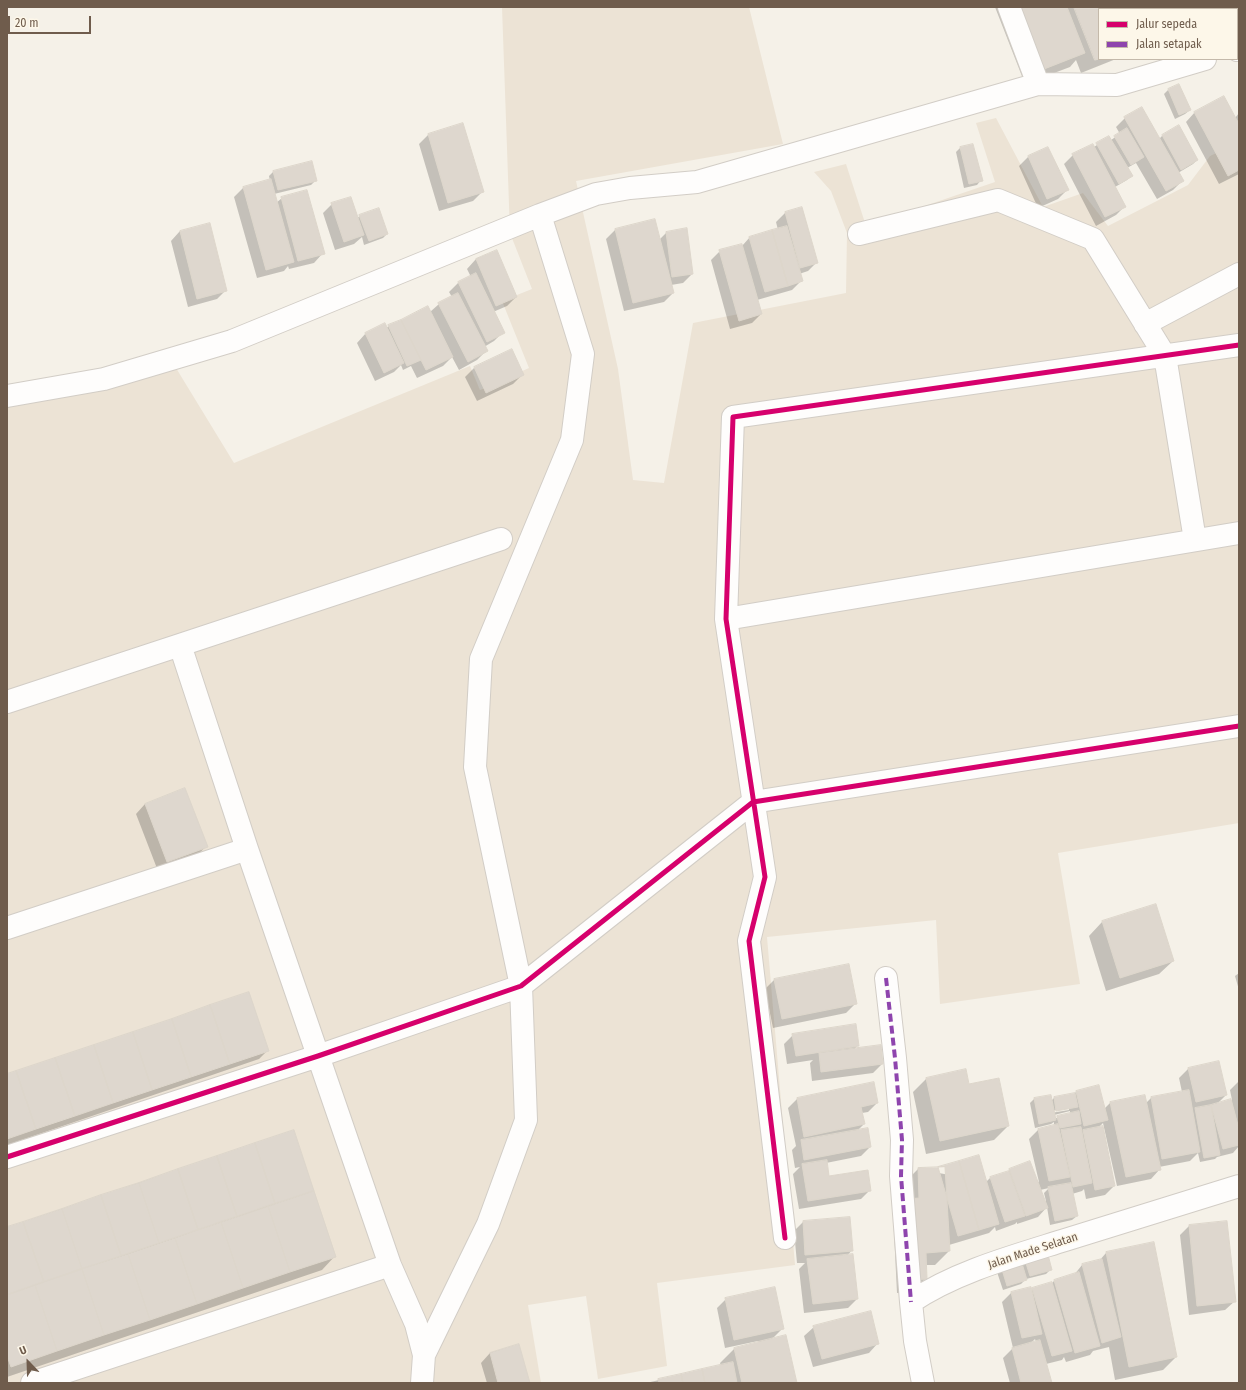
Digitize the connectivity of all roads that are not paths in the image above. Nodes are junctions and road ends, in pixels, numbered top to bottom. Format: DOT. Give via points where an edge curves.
graph roads {
  1 [pos="1009,7"];
  2 [pos="1202,60"];
  3 [pos="1038,84"];
  4 [pos="540,215"];
  5 [pos="859,234"];
  6 [pos="1239,274"];
  7 [pos="1145,324"];
  8 [pos="1239,345"];
  9 [pos="1165,356"];
  10 [pos="7,396"];
  11 [pos="1239,533"];
  12 [pos="501,539"];
  13 [pos="1195,540"];
  14 [pos="726,619"];
  15 [pos="180,645"];
  16 [pos="7,702"];
  17 [pos="1239,726"];
  18 [pos="754,802"];
  19 [pos="247,849"];
  20 [pos="7,928"];
  21 [pos="886,978"];
  22 [pos="521,986"];
  23 [pos="318,1056"];
  24 [pos="7,1157"];
  25 [pos="1239,1186"];
  26 [pos="785,1238"];
  27 [pos="390,1265"];
  28 [pos="910,1302"];
  29 [pos="424,1355"];
  30 [pos="32,1383"];
  31 [pos="422,1383"];
  32 [pos="923,1383"];
  1 -- 3 [label="street"];
  2 -- 3 [label="street" via="1117,85"];
  3 -- 4 [label="street" via="697,182 596,194"];
  4 -- 10 [label="street" via="232,341 104,379"];
  4 -- 22 [label="street" via="583,354 572,440 481,659 476,767"];
  5 -- 7 [label="street" via="998,200 1093,239"];
  6 -- 7 [label="street"];
  7 -- 9 [label="street"];
  8 -- 9 [label="street"];
  9 -- 13 [label="street"];
  9 -- 14 [label="street" via="733,417"];
  11 -- 13 [label="street"];
  12 -- 15 [label="street"];
  13 -- 14 [label="street"];
  14 -- 18 [label="street"];
  15 -- 16 [label="street"];
  15 -- 19 [label="street"];
  17 -- 18 [label="street"];
  18 -- 22 [label="street"];
  18 -- 26 [label="street" via="765,877 749,941"];
  19 -- 20 [label="street"];
  19 -- 23 [label="street"];
  21 -- 28 [label="street" via="902,1140 901,1176"];
  22 -- 23 [label="street"];
  22 -- 29 [label="street" via="526,1120 488,1224"];
  23 -- 24 [label="street"];
  23 -- 27 [label="street"];
  25 -- 28 [label="street, Jalan Made Selatan" via="1012,1256 945,1282"];
  27 -- 29 [label="street" via="416,1324"];
  27 -- 30 [label="street"];
  28 -- 32 [label="street"];
  29 -- 31 [label="street"];
}
